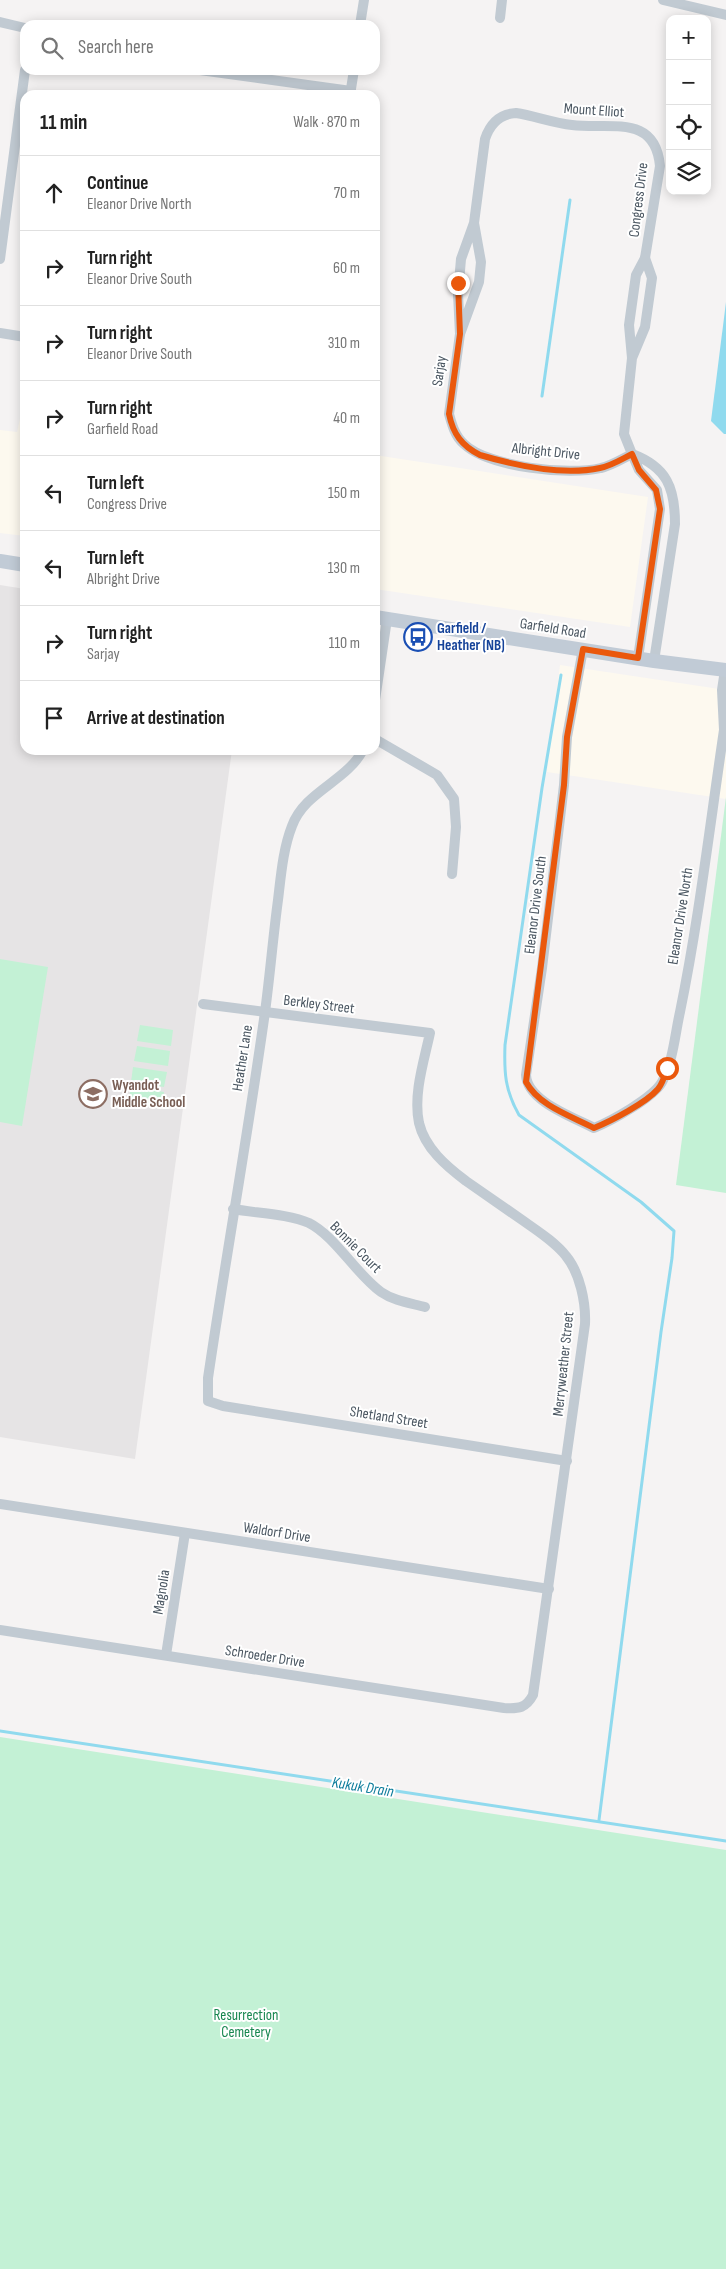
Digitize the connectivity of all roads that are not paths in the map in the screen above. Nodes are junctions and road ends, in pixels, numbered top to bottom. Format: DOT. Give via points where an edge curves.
graph roads {
  1 [pos="364,0"];
  2 [pos="502,0"];
  3 [pos="663,0"];
  4 [pos="726,14"];
  5 [pos="500,18"];
  6 [pos="361,20"];
  7 [pos="0,22"];
  8 [pos="20,27"];
  9 [pos="25,75"];
  10 [pos="233,75"];
  11 [pos="353,75"];
  12 [pos="23,90"];
  13 [pos="331,90"];
  14 [pos="351,90"];
  15 [pos="20,114"];
  16 [pos="496,119"];
  17 [pos="656,146"];
  18 [pos="474,224"];
  19 [pos="646,258"];
  20 [pos="0,259"];
  21 [pos="0,333"];
  22 [pos="460,334"];
  23 [pos="20,335"];
  24 [pos="632,358"];
  25 [pos="460,440"];
  26 [pos="632,454"];
  27 [pos="653,560"];
  28 [pos="0,561"];
  29 [pos="668,562"];
  30 [pos="20,563"];
  31 [pos="381,618"];
  32 [pos="380,632"];
  33 [pos="583,649"];
  34 [pos="638,658"];
  35 [pos="654,661"];
  36 [pos="725,670"];
  37 [pos="380,741"];
  38 [pos="360,755"];
  39 [pos="452,874"];
  40 [pos="203,1004"];
  41 [pos="265,1013"];
  42 [pos="430,1033"];
  43 [pos="594,1128"];
  44 [pos="233,1209"];
  45 [pos="425,1307"];
  46 [pos="208,1401"];
  47 [pos="567,1461"];
  48 [pos="0,1504"];
  49 [pos="185,1533"];
  50 [pos="549,1590"];
  51 [pos="0,1630"];
  52 [pos="166,1655"];
  53 [pos="526,1706"];
  1 -- 6 [label="street"];
  2 -- 5 [label="street"];
  3 -- 4 [label="street"];
  7 -- 8 [label="street"];
  9 -- 12 [label="street"];
  10 -- 13 [label="street"];
  11 -- 14 [label="street"];
  15 -- 20 [label="street"];
  16 -- 17 [label="street, Mount Elliot" via="516,113 572,125 628,126 652,139"];
  16 -- 18 [label="street, Sarjay" via="485,139"];
  17 -- 19 [label="street, Congress Drive" via="660,166"];
  18 -- 22 [label="street, Sarjay" via="461,259 458,294"];
  18 -- 22 [label="street, Sarjay" via="480,262 479,282"];
  19 -- 24 [label="street, Congress Drive" via="636,275 630,325"];
  19 -- 24 [label="street, Congress Drive" via="652,278 645,327"];
  21 -- 23 [label="street"];
  22 -- 25 [label="street, Sarjay" via="449,414"];
  24 -- 26 [label="street, Congress Drive" via="624,434"];
  25 -- 26 [label="street, Albright Drive" via="480,455 545,469 602,468"];
  26 -- 27 [label="street, Congress Drive" via="639,470 656,490 660,509"];
  26 -- 29 [label="street" via="649,461 667,480 675,502 675,524"];
  27 -- 29 [label="street"];
  27 -- 34 [label="street, Congress Drive"];
  28 -- 30 [label="main road"];
  29 -- 35 [label="street"];
  31 -- 32 [label="street"];
  31 -- 33 [label="main road, Garfield Road"];
  33 -- 34 [label="main road, Garfield Road"];
  33 -- 43 [label="street, Eleanor Drive South" via="567,737 564,785 526,1082 545,1102"];
  34 -- 35 [label="main road, Garfield Road"];
  35 -- 36 [label="main road, Garfield Road"];
  36 -- 43 [label="street, Eleanor Drive North" via="722,739 685,987 667,1068 656,1090 611,1121"];
  37 -- 39 [label="street" via="437,775 454,799 456,826"];
  38 -- 41 [label="street, Heather Lane" via="340,778 305,804 292,826 282,866"];
  40 -- 41 [label="street, Berkley Street"];
  41 -- 42 [label="street, Berkley Street"];
  41 -- 44 [label="street, Heather Lane"];
  42 -- 47 [label="street, Merryweather Street" via="418,1110 424,1138 440,1160 459,1176 549,1240 566,1256 576,1274 585,1324"];
  44 -- 45 [label="street, Bonnie Court" via="309,1223 383,1293"];
  44 -- 46 [label="street, Heather Lane" via="208,1378"];
  46 -- 47 [label="street, Shetland Street"];
  47 -- 50 [label="street, Merryweather Street"];
  48 -- 49 [label="street, Waldorf Drive"];
  49 -- 50 [label="street, Waldorf Drive"];
  49 -- 52 [label="street, Magnolia"];
  50 -- 53 [label="street, Merryweather Street" via="535,1685"];
  51 -- 52 [label="street, Schroeder Drive"];
  52 -- 53 [label="street, Schroeder Drive" via="504,1708"];
}
